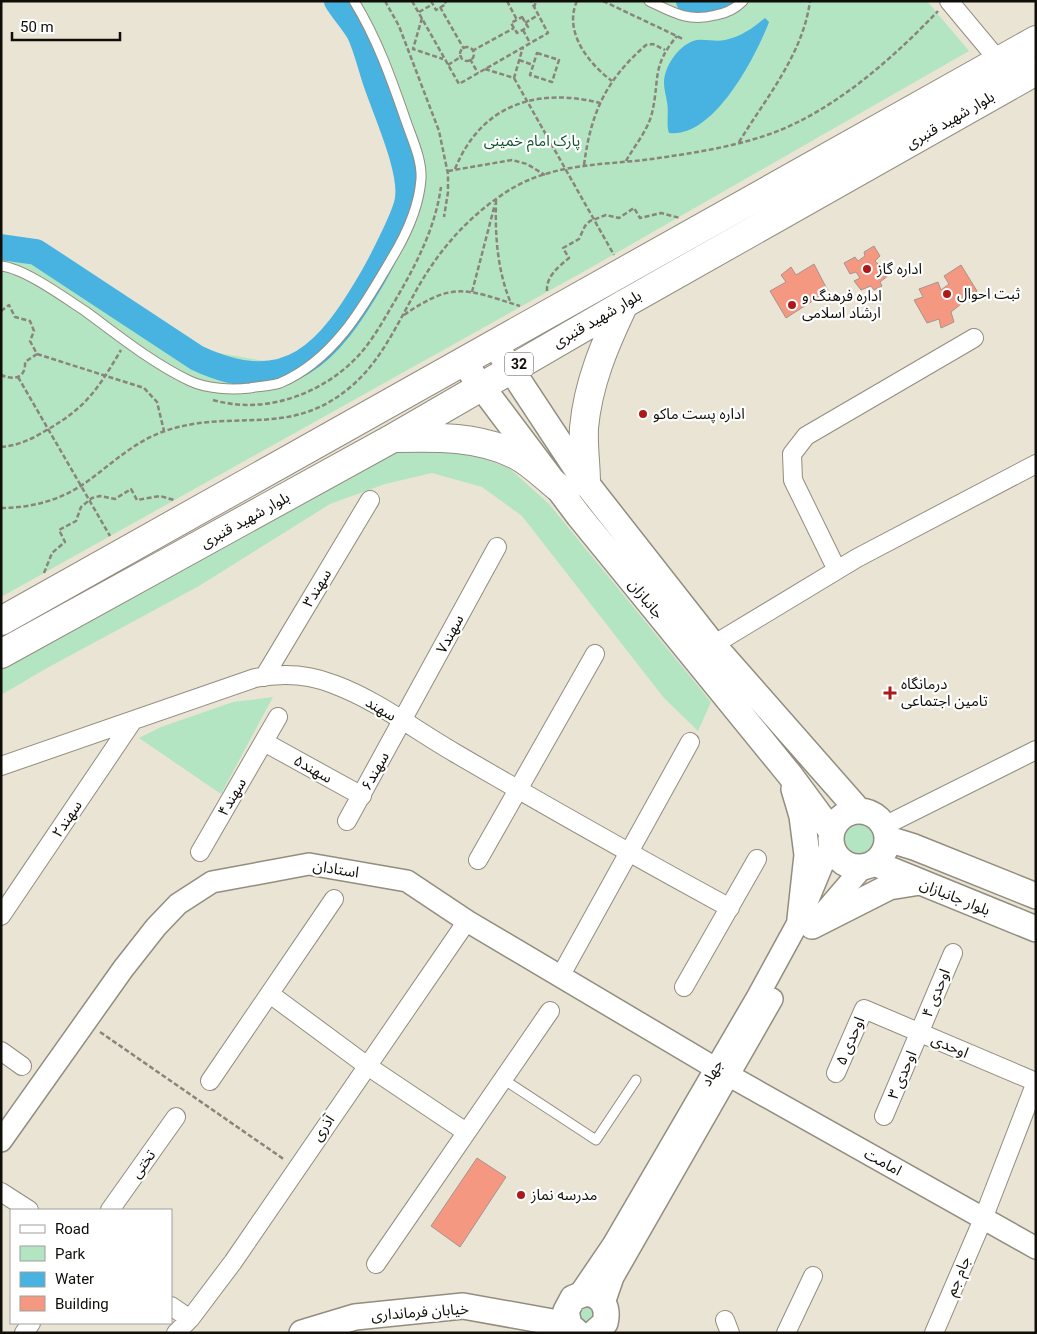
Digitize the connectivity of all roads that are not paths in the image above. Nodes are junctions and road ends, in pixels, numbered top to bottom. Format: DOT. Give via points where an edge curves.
graph roads {
  1 [pos="354,1"];
  2 [pos="649,1"];
  3 [pos="743,1"];
  4 [pos="946,4"];
  5 [pos="1036,40"];
  6 [pos="999,61"];
  7 [pos="1036,72"];
  8 [pos="1,266"];
  9 [pos="624,304"];
  10 [pos="974,338"];
  11 [pos="495,345"];
  12 [pos="464,363"];
  13 [pos="511,369"];
  14 [pos="480,387"];
  15 [pos="393,438"];
  16 [pos="1036,464"];
  17 [pos="559,488"];
  18 [pos="594,493"];
  19 [pos="370,500"];
  20 [pos="579,516"];
  21 [pos="497,547"];
  22 [pos="837,570"];
  23 [pos="1,621"];
  24 [pos="713,645"];
  25 [pos="1,654"];
  26 [pos="595,654"];
  27 [pos="264,677"];
  28 [pos="278,716"];
  29 [pos="132,722"];
  30 [pos="402,722"];
  31 [pos="264,742"];
  32 [pos="690,742"];
  33 [pos="1036,750"];
  34 [pos="1,766"];
  35 [pos="790,775"];
  36 [pos="518,790"];
  37 [pos="362,796"];
  38 [pos="859,810"];
  39 [pos="347,821"];
  40 [pos="886,832"];
  41 [pos="832,838"];
  42 [pos="200,852"];
  43 [pos="629,853"];
  44 [pos="757,858"];
  45 [pos="478,860"];
  46 [pos="869,865"];
  47 [pos="920,882"];
  48 [pos="1036,896"];
  49 [pos="334,899"];
  50 [pos="730,908"];
  51 [pos="1,916"];
  52 [pos="467,921"];
  53 [pos="806,922"];
  54 [pos="1036,929"];
  55 [pos="953,953"];
  56 [pos="561,975"];
  57 [pos="684,987"];
  58 [pos="270,994"];
  59 [pos="864,1009"];
  60 [pos="550,1011"];
  61 [pos="920,1033"];
  62 [pos="1,1051"];
  63 [pos="22,1066"];
  64 [pos="366,1066"];
  65 [pos="722,1072"];
  66 [pos="836,1073"];
  67 [pos="502,1079"];
  68 [pos="636,1080"];
  69 [pos="210,1081"];
  70 [pos="1036,1082"];
  71 [pos="884,1116"];
  72 [pos="176,1117"];
  73 [pos="466,1132"];
  74 [pos="1,1141"];
  75 [pos="1,1192"];
  76 [pos="27,1209"];
  77 [pos="111,1209"];
  78 [pos="983,1218"];
  79 [pos="1036,1248"];
  80 [pos="376,1264"];
  81 [pos="813,1276"];
  82 [pos="579,1295"];
  83 [pos="604,1302"];
  84 [pos="172,1307"];
  85 [pos="190,1318"];
  86 [pos="573,1329"];
  87 [pos="176,1333"];
  88 [pos="302,1333"];
  89 [pos="595,1333"];
  90 [pos="786,1333"];
  91 [pos="934,1333"];
  1 -- 8 [label="lane" via="382,52 418,156 421,177 415,206 396,251 372,294 334,345 316,363 278,384 234,390 191,382 139,350 61,294"];
  2 -- 3 [label="lane" via="685,17 699,19 736,9"];
  4 -- 6 [label="street"];
  5 -- 6 [label="highway, بلوار شهید قنبری / 32"];
  6 -- 11 [label="highway, بلوار شهید قنبری / 32"];
  7 -- 9 [label="highway, بلوار شهید قنبری / 32"];
  9 -- 13 [label="highway, بلوار شهید قنبری / 32"];
  9 -- 18 [label="highway" via="601,352 589,392 584,430"];
  10 -- 22 [label="street" via="806,436 792,454 793,480"];
  11 -- 12 [label="highway, بلوار شهید قنبری / 32"];
  11 -- 13 [label="main road, جانبازان"];
  12 -- 14 [label="main road, جانبازان"];
  12 -- 23 [label="highway, بلوار شهید قنبری / 32"];
  13 -- 14 [label="highway, بلوار شهید قنبری / 32"];
  13 -- 18 [label="main road, جانبازان"];
  14 -- 15 [label="highway, بلوار شهید قنبری / 32"];
  14 -- 17 [label="main road, جانبازان"];
  15 -- 17 [label="highway" via="449,436 485,444 517,455"];
  15 -- 25 [label="highway, بلوار شهید قنبری / 32"];
  16 -- 22 [label="street"];
  17 -- 20 [label="main road, جانبازان"];
  18 -- 20 [label="main road"];
  18 -- 24 [label="main road, جانبازان"];
  19 -- 27 [label="street, سهند۳"];
  20 -- 35 [label="main road, جانبازان"];
  21 -- 30 [label="street, سهند۷"];
  22 -- 24 [label="street"];
  24 -- 38 [label="main road, جانبازان"];
  26 -- 36 [label="street"];
  27 -- 29 [label="street, سهند"];
  27 -- 30 [label="street, سهند" via="280,674 332,683 368,700"];
  28 -- 31 [label="street, سهند۴"];
  29 -- 34 [label="street, سهند"];
  29 -- 51 [label="street, سهند۲"];
  30 -- 36 [label="street, سهند"];
  30 -- 37 [label="street, سهند۶"];
  31 -- 37 [label="street, سهند۵"];
  31 -- 42 [label="street, سهند۴"];
  32 -- 43 [label="street"];
  33 -- 40 [label="street"];
  35 -- 41 [label="main road, جانبازان"];
  35 -- 53 [label="main road" via="802,816 807,855"];
  36 -- 43 [label="street, سهند"];
  36 -- 45 [label="street"];
  37 -- 39 [label="street, سهند۶"];
  38 -- 40 [label="main road" via="878,818"];
  38 -- 41 [label="main road" via="839,819"];
  40 -- 46 [label="main road" via="881,857"];
  40 -- 48 [label="main road, بلوار جانبازان" via="914,847"];
  41 -- 46 [label="main road" via="837,857 842,862 849,866"];
  41 -- 53 [label="street, جهاد"];
  43 -- 50 [label="street, سهند"];
  43 -- 56 [label="street"];
  44 -- 50 [label="street"];
  46 -- 47 [label="main road, بلوار جانبازان"];
  46 -- 53 [label="street, جهاد"];
  47 -- 53 [label="main road" via="889,887"];
  47 -- 54 [label="main road, بلوار جانبازان"];
  49 -- 58 [label="street"];
  50 -- 57 [label="street"];
  52 -- 56 [label="street, استادان"];
  52 -- 64 [label="street, آذری"];
  52 -- 74 [label="street, استادان" via="408,881 309,864 212,882 178,904 156,927 84,1022"];
  53 -- 65 [label="street, جهاد"];
  55 -- 61 [label="street, اوحدی ۴"];
  56 -- 65 [label="street, استادان"];
  58 -- 64 [label="street"];
  58 -- 69 [label="street"];
  59 -- 61 [label="street, اوحدی"];
  59 -- 66 [label="street, اوحدی ۵"];
  60 -- 67 [label="street"];
  61 -- 70 [label="street, اوحدی"];
  61 -- 71 [label="street, اوحدی ۳"];
  62 -- 63 [label="street"];
  64 -- 73 [label="street"];
  64 -- 85 [label="street, آذری" via="233,1262"];
  65 -- 78 [label="street, امامت"];
  65 -- 82 [label="street, جهاد"];
  65 -- 83 [label="street, جهاد" via="613,1277"];
  67 -- 68 [label="lane" via="596,1140"];
  67 -- 73 [label="street"];
  70 -- 78 [label="street, اوحدی"];
  72 -- 77 [label="street, تختی"];
  73 -- 80 [label="street"];
  75 -- 76 [label="street"];
  78 -- 79 [label="street, امامت"];
  78 -- 91 [label="street, جام جم"];
  81 -- 90 [label="street"];
  82 -- 83 [label="main road" via="593,1294"];
  82 -- 86 [label="main road" via="568,1304 566,1311"];
  83 -- 89 [label="main road" via="605,1323"];
  84 -- 85 [label="street"];
  85 -- 87 [label="street, آذری"];
  86 -- 88 [label="main road, خیابان فرمانداری" via="463,1306 355,1317"];
}
